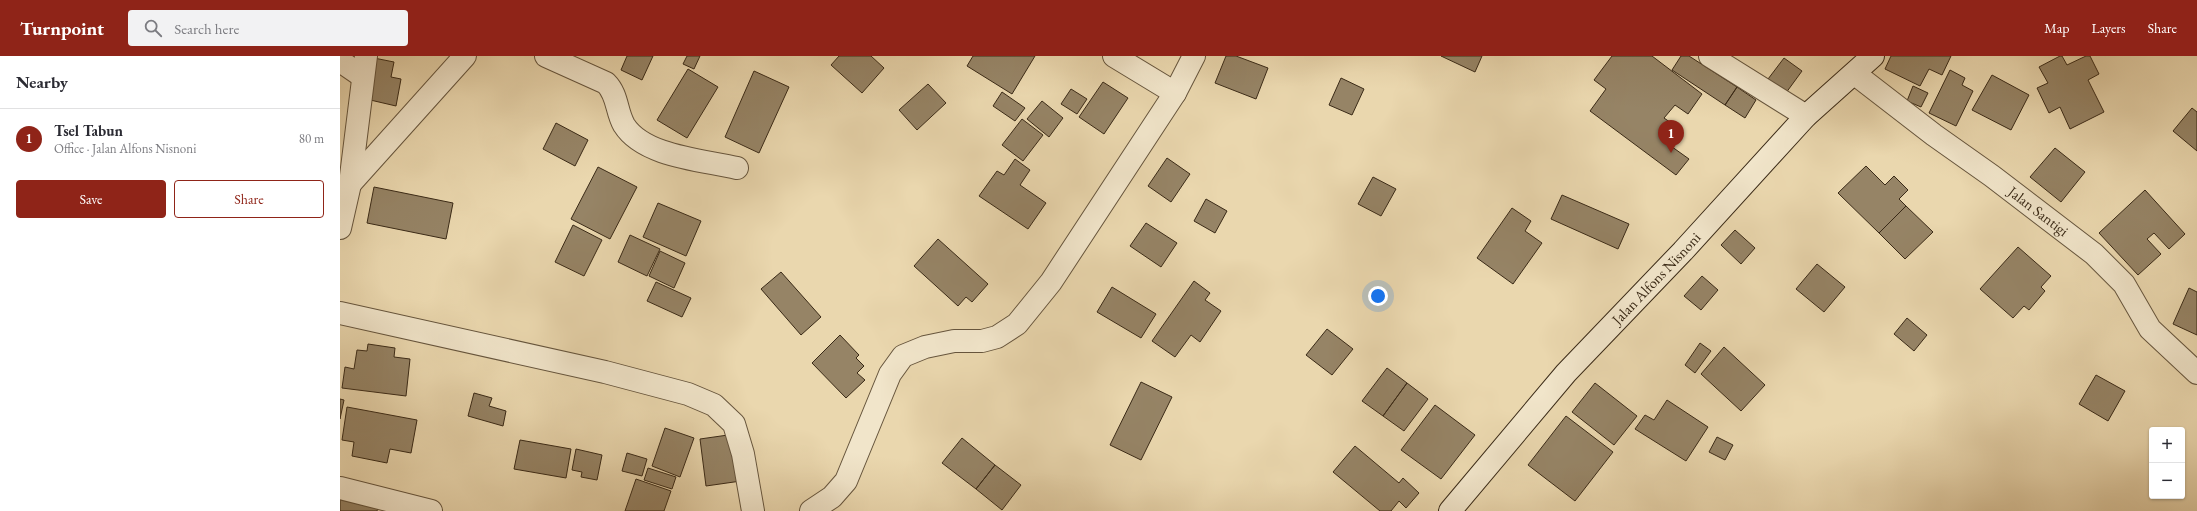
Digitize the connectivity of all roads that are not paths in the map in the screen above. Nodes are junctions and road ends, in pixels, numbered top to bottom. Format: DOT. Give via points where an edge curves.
graph roads {
  1 [pos="465,56"];
  2 [pos="546,56"];
  3 [pos="1114,56"];
  4 [pos="1194,56"];
  5 [pos="1710,56"];
  6 [pos="1873,56"];
  7 [pos="340,61"];
  8 [pos="364,66"];
  9 [pos="1855,74"];
  10 [pos="1175,93"];
  11 [pos="1806,116"];
  12 [pos="737,168"];
  13 [pos="350,184"];
  14 [pos="340,228"];
  15 [pos="340,313"];
  16 [pos="2197,373"];
  17 [pos="340,488"];
  18 [pos="431,511"];
  19 [pos="753,511"];
  20 [pos="810,511"];
  21 [pos="1450,511"];
  1 -- 13 [label="street"];
  2 -- 12 [label="street" via="606,83 614,91 625,126 661,152"];
  3 -- 10 [label="street"];
  4 -- 10 [label="street"];
  5 -- 11 [label="street"];
  6 -- 9 [label="street, Jalan Alfons Nisnoni"];
  7 -- 8 [label="street"];
  8 -- 13 [label="street"];
  9 -- 11 [label="street, Jalan Alfons Nisnoni"];
  9 -- 16 [label="street, Jalan Santigi" via="2094,254 2124,284 2150,329"];
  10 -- 20 [label="street" via="1051,282 1017,324 997,337 924,347 903,356 890,374 846,481 832,497"];
  11 -- 21 [label="street, Jalan Alfons Nisnoni" via="1683,251 1566,373"];
  13 -- 14 [label="street"];
  15 -- 19 [label="street" via="605,372 688,394 714,405 734,424 743,454"];
  17 -- 18 [label="street"];
}
